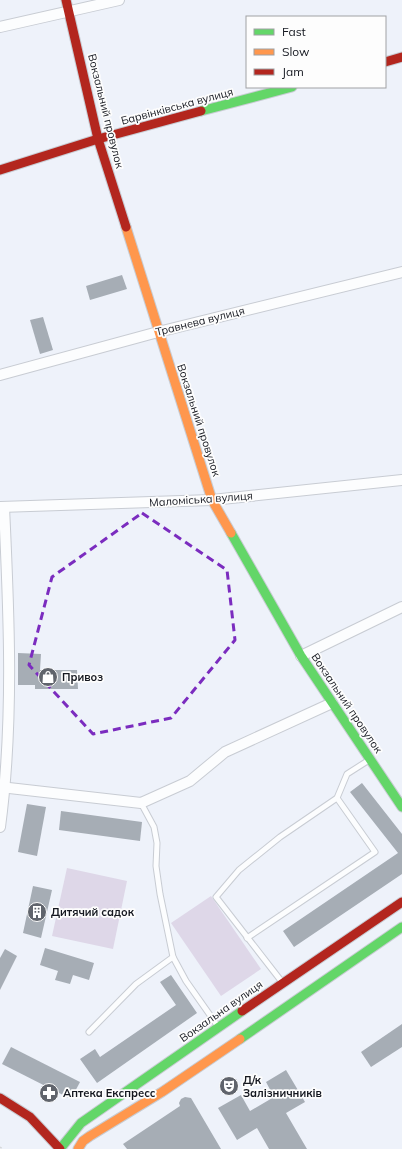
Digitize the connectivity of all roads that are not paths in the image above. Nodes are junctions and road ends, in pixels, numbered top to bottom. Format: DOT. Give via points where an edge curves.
graph roads {
  1 [pos="66,0"];
  2 [pos="119,0"];
  3 [pos="69,10"];
  4 [pos="0,27"];
  5 [pos="402,57"];
  6 [pos="386,62"];
  7 [pos="288,88"];
  8 [pos="98,139"];
  9 [pos="0,170"];
  10 [pos="402,272"];
  11 [pos="158,332"];
  12 [pos="0,375"];
  13 [pos="402,480"];
  14 [pos="212,500"];
  15 [pos="2,507"];
  16 [pos="402,608"];
  17 [pos="301,656"];
  18 [pos="332,703"];
  19 [pos="370,759"];
  20 [pos="3,787"];
  21 [pos="337,798"];
  22 [pos="141,803"];
  23 [pos="402,807"];
  24 [pos="0,827"];
  25 [pos="402,902"];
  26 [pos="402,927"];
  27 [pos="247,938"];
  28 [pos="173,957"];
  29 [pos="283,982"];
  30 [pos="218,1027"];
  31 [pos="89,1032"];
  32 [pos="0,1098"];
  33 [pos="60,1149"];
  34 [pos="78,1149"];
  1 -- 3 [label="street, Вокзальний провулок"];
  2 -- 3 [label="street"];
  3 -- 4 [label="street"];
  3 -- 8 [label="street, Вокзальний провулок"];
  5 -- 6 [label="street"];
  7 -- 8 [label="street, Барвінківська вулиця"];
  8 -- 9 [label="street, Барвінківська вулиця"];
  8 -- 11 [label="street, Вокзальний провулок"];
  10 -- 11 [label="street, Травнева вулиця"];
  11 -- 12 [label="street, Травнева вулиця"];
  11 -- 14 [label="street, Вокзальний провулок"];
  13 -- 14 [label="street, Маломіська вулиця"];
  14 -- 15 [label="street, Маломіська вулиця"];
  14 -- 17 [label="street, Вокзальний провулок"];
  15 -- 20 [label="street" via="9,625"];
  16 -- 17 [label="street"];
  17 -- 18 [label="street, Вокзальний провулок"];
  18 -- 19 [label="street, Вокзальний провулок"];
  18 -- 22 [label="street" via="225,752 190,781"];
  19 -- 21 [label="lane" via="347,774"];
  19 -- 23 [label="street, Вокзальний провулок"];
  20 -- 22 [label="street"];
  20 -- 24 [label="street"];
  21 -- 27 [label="lane" via="280,837 244,866 216,897"];
  21 -- 27 [label="lane" via="375,852"];
  22 -- 28 [label="lane" via="154,827 160,894"];
  25 -- 29 [label="street, Вокзальна вулиця"];
  26 -- 34 [label="street" via="162,1092 90,1136"];
  27 -- 29 [label="lane"];
  28 -- 30 [label="lane" via="186,981"];
  28 -- 31 [label="lane" via="136,984"];
  29 -- 30 [label="street, Вокзальна вулиця"];
  30 -- 33 [label="street, Вокзальна вулиця" via="81,1123"];
  32 -- 33 [label="street" via="30,1118"];
}
